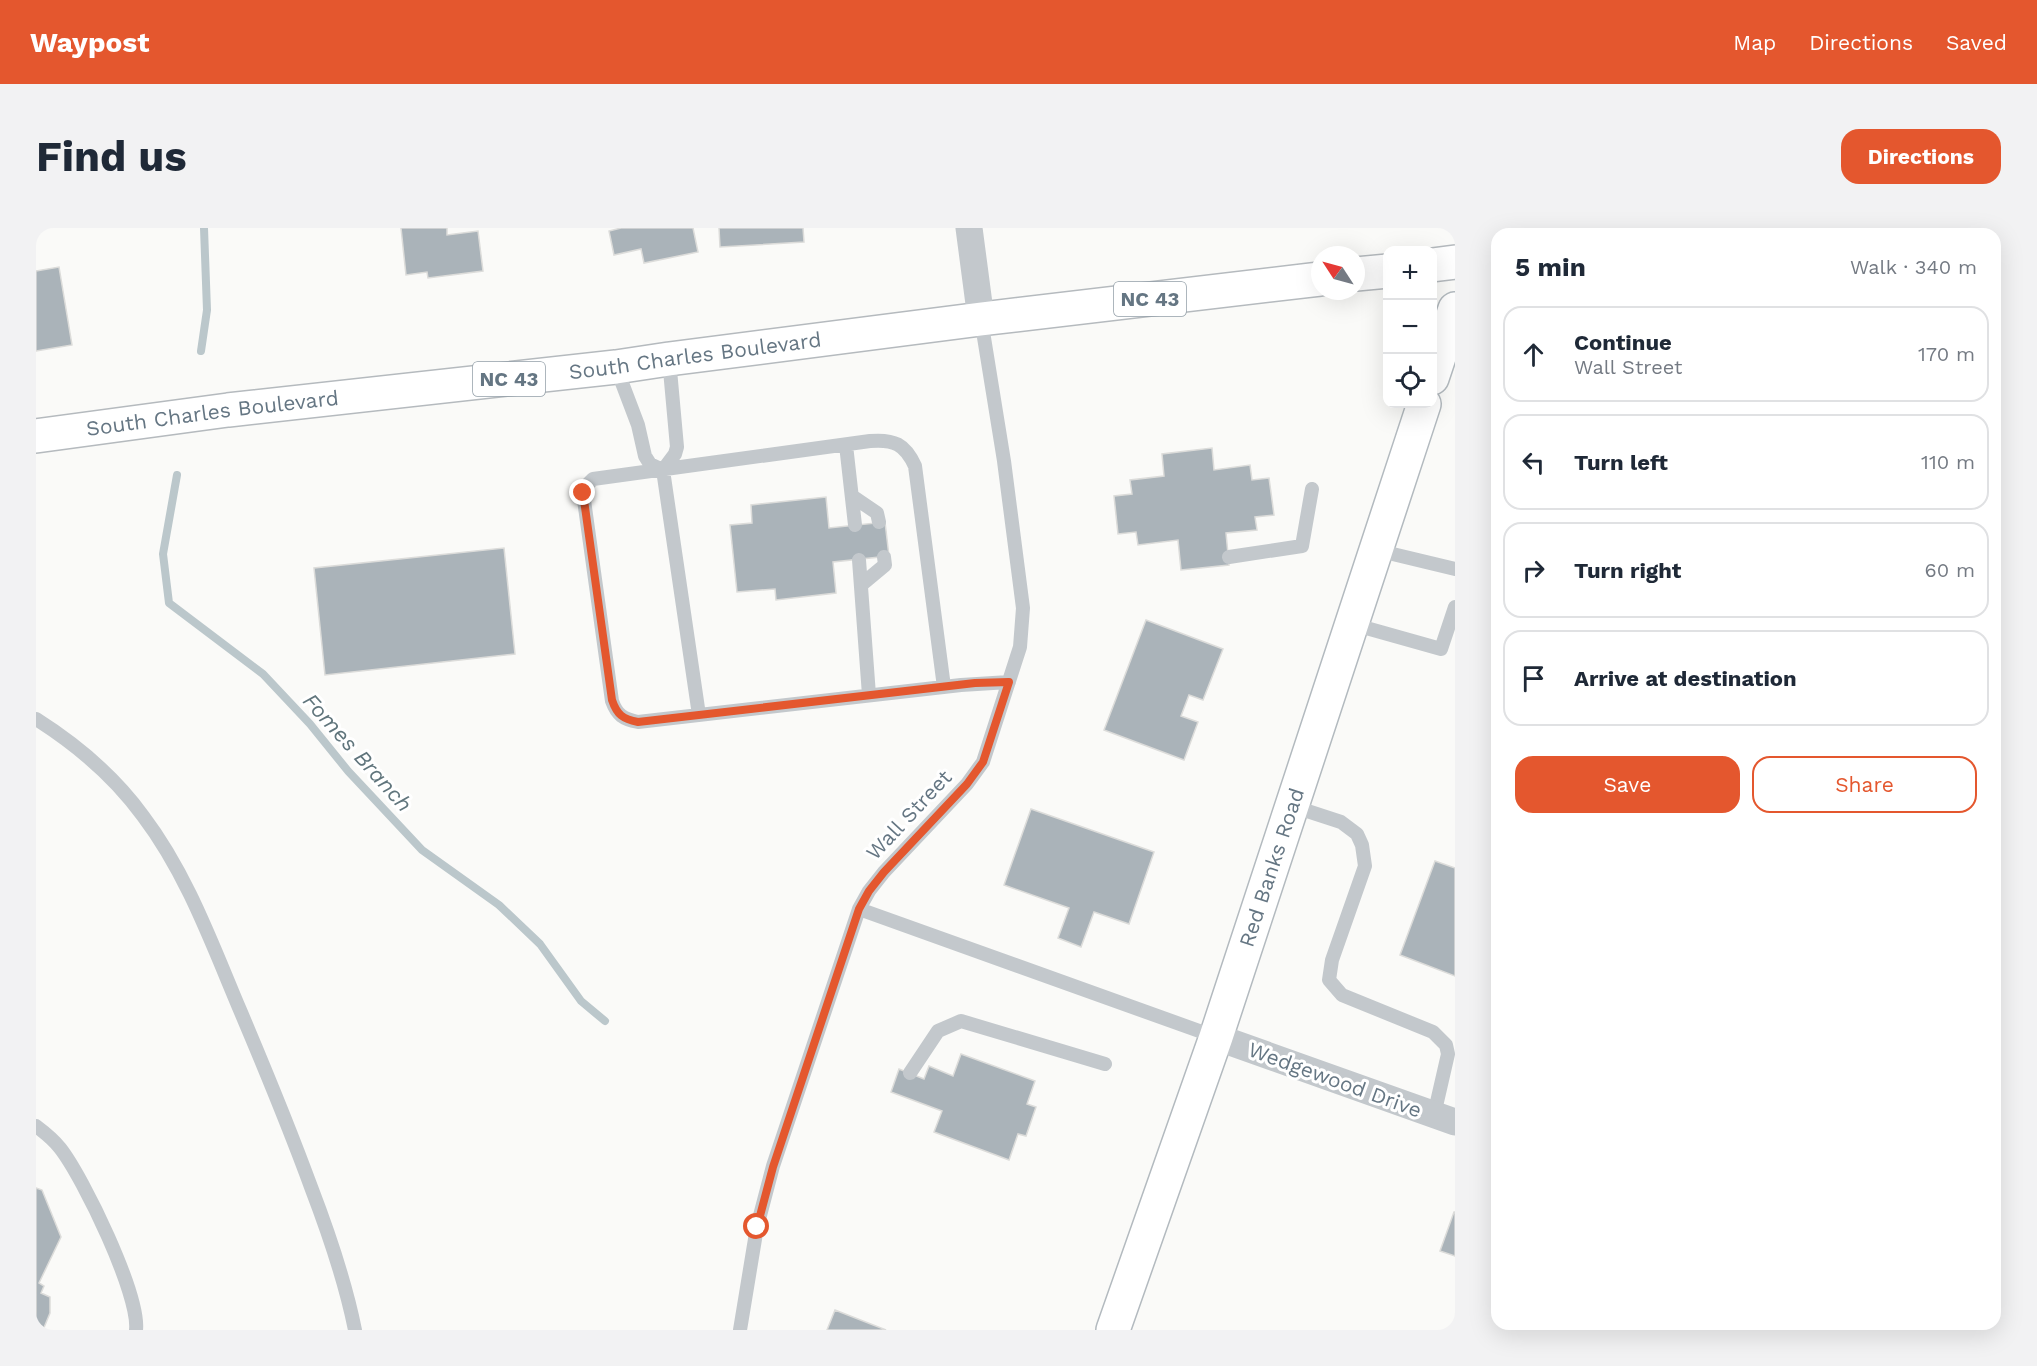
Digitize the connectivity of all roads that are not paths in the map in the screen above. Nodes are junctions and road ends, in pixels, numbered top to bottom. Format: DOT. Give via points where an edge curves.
graph roads {
  1 [pos="969,228"];
  2 [pos="1455,262"];
  3 [pos="1437,264"];
  4 [pos="1383,271"];
  5 [pos="1365,273"];
  6 [pos="1311,280"];
  7 [pos="1455,309"];
  8 [pos="981,319"];
  9 [pos="669,359"];
  10 [pos="1437,363"];
  11 [pos="616,367"];
  12 [pos="1423,408"];
  13 [pos="36,436"];
  14 [pos="846,445"];
  15 [pos="663,470"];
  16 [pos="1312,489"];
  17 [pos="852,496"];
  18 [pos="879,522"];
  19 [pos="855,525"];
  20 [pos="1376,550"];
  21 [pos="1229,556"];
  22 [pos="884,557"];
  23 [pos="859,560"];
  24 [pos="1455,569"];
  25 [pos="861,585"];
  26 [pos="1455,608"];
  27 [pos="1352,624"];
  28 [pos="1009,682"];
  29 [pos="944,687"];
  30 [pos="869,695"];
  31 [pos="699,715"];
  32 [pos="36,719"];
  33 [pos="1292,806"];
  34 [pos="859,909"];
  35 [pos="1216,1037"];
  36 [pos="1105,1064"];
  37 [pos="910,1073"];
  38 [pos="1444,1118"];
  39 [pos="36,1126"];
  40 [pos="136,1330"];
  41 [pos="355,1330"];
  42 [pos="740,1330"];
  43 [pos="1113,1330"];
  1 -- 8 [label="street"];
  2 -- 3 [label="main road"];
  4 -- 5 [label="main road"];
  6 -- 8 [label="main road, South Charles Boulevard / NC 43"];
  7 -- 10 [label="main road"];
  8 -- 9 [label="main road, South Charles Boulevard / NC 43"];
  8 -- 28 [label="lane, Wall Street" via="1023,608 1020,647"];
  9 -- 11 [label="main road, South Charles Boulevard / NC 43"];
  9 -- 15 [label="lane" via="677,447"];
  11 -- 13 [label="main road, South Charles Boulevard / NC 43" via="228,410"];
  11 -- 15 [label="lane" via="645,456 650,464"];
  12 -- 20 [label="main road, Red Banks Road"];
  14 -- 15 [label="lane"];
  14 -- 17 [label="lane"];
  14 -- 29 [label="lane" via="892,442 910,454 915,466"];
  15 -- 31 [label="lane"];
  15 -- 31 [label="lane" via="593,479 583,493 612,700 625,720"];
  16 -- 21 [label="lane" via="1302,546"];
  17 -- 18 [label="lane" via="878,513"];
  17 -- 19 [label="lane"];
  20 -- 24 [label="lane"];
  20 -- 27 [label="main road, Red Banks Road"];
  22 -- 25 [label="lane" via="885,566"];
  23 -- 25 [label="lane"];
  25 -- 30 [label="lane"];
  26 -- 27 [label="lane" via="1441,649"];
  27 -- 33 [label="main road, Red Banks Road"];
  28 -- 29 [label="lane"];
  28 -- 34 [label="lane, Wall Street" via="983,762 884,872"];
  29 -- 30 [label="lane"];
  30 -- 31 [label="lane"];
  32 -- 41 [label="lane" via="88,756 119,787 144,816 190,892 279,1101 337,1257"];
  33 -- 35 [label="main road, Red Banks Road"];
  33 -- 38 [label="lane" via="1341,822 1357,834 1365,866 1332,960 1329,980 1342,995 1432,1032 1446,1045"];
  34 -- 35 [label="lane"];
  34 -- 42 [label="lane, Wall Street" via="773,1167 757,1227"];
  35 -- 38 [label="street, Wedgewood Drive"];
  35 -- 43 [label="main road, Red Banks Road"];
  36 -- 37 [label="lane" via="961,1021 938,1031"];
  39 -- 40 [label="lane" via="60,1148 86,1192 127,1282"];
}
